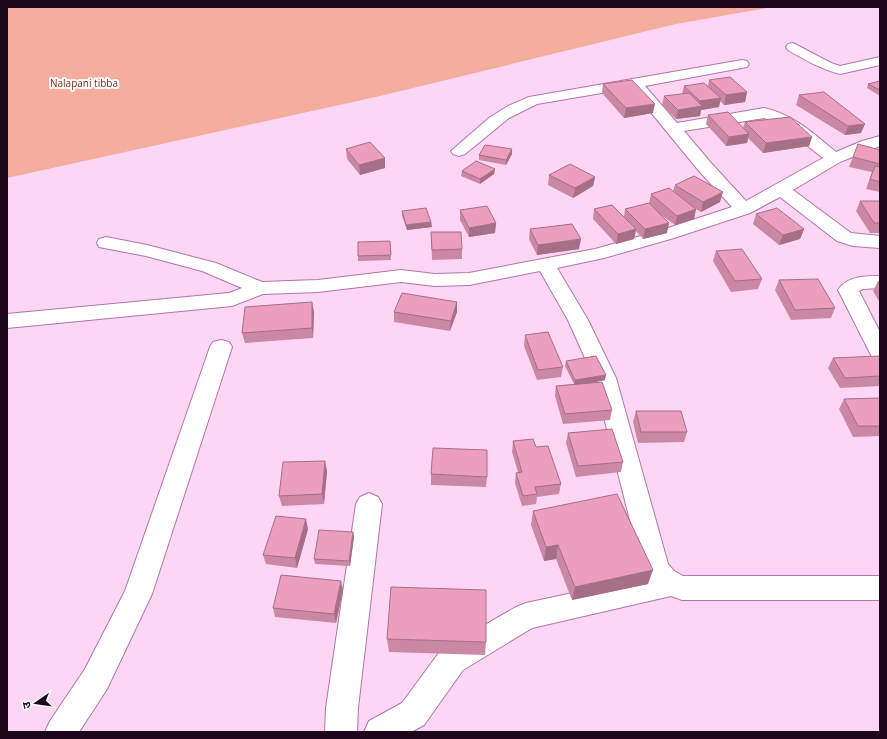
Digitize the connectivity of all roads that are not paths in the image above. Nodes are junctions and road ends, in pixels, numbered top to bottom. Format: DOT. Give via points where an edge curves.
graph roads {
  1 [pos="793,47"];
  2 [pos="880,61"];
  3 [pos="742,64"];
  4 [pos="635,83"];
  5 [pos="673,128"];
  6 [pos="880,141"];
  7 [pos="459,151"];
  8 [pos="834,159"];
  9 [pos="781,190"];
  10 [pos="744,209"];
  11 [pos="880,242"];
  12 [pos="106,243"];
  13 [pos="546,265"];
  14 [pos="880,282"];
  15 [pos="260,288"];
  16 [pos="7,321"];
  17 [pos="221,347"];
  18 [pos="880,352"];
  19 [pos="369,504"];
  20 [pos="671,584"];
  21 [pos="880,588"];
  22 [pos="61,732"];
  23 [pos="341,732"];
  24 [pos="380,732"];
  1 -- 2 [label="street" via="826,66 840,70"];
  3 -- 4 [label="street"];
  4 -- 5 [label="street"];
  4 -- 7 [label="street" via="534,100 484,128"];
  5 -- 8 [label="street" via="771,114 782,119"];
  5 -- 10 [label="street"];
  6 -- 8 [label="street"];
  8 -- 9 [label="street"];
  9 -- 10 [label="street"];
  9 -- 11 [label="street" via="844,237"];
  10 -- 13 [label="street" via="668,234"];
  12 -- 15 [label="street" via="209,267"];
  13 -- 15 [label="street" via="469,279 435,280 401,276 318,286"];
  13 -- 20 [label="street" via="595,354 623,443 656,568"];
  14 -- 18 [label="street" via="859,284 851,286 848,290"];
  15 -- 16 [label="street" via="232,299"];
  17 -- 22 [label="street" via="138,594 96,679"];
  19 -- 23 [label="street"];
  20 -- 21 [label="street" via="682,588"];
  20 -- 24 [label="street" via="526,616 452,660 413,714"];
}
